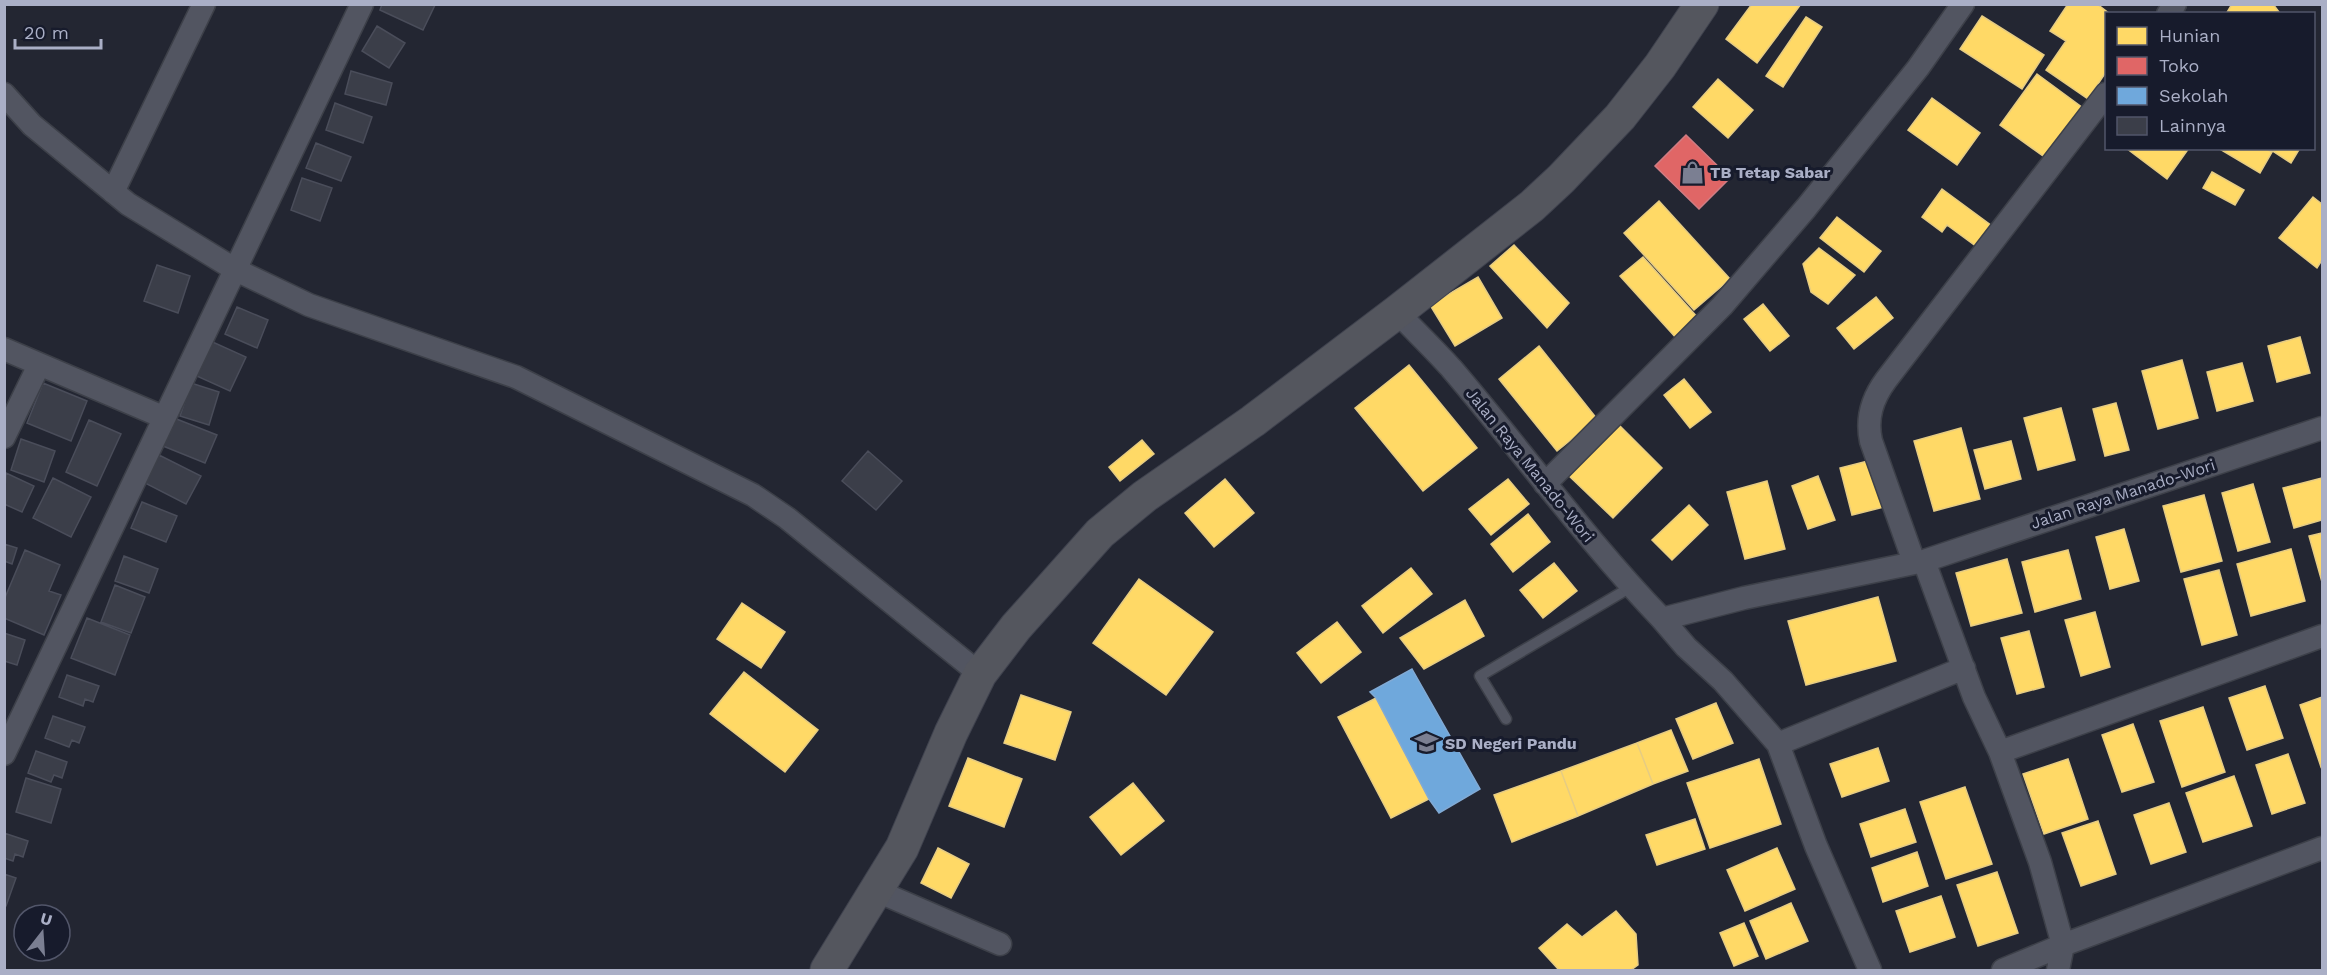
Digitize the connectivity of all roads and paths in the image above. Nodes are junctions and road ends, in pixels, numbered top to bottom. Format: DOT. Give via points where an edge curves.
graph roads {
  1 [pos="204,4"];
  2 [pos="362,4"];
  3 [pos="1963,4"];
  4 [pos="1693,6"];
  5 [pos="4,94"];
  6 [pos="2105,95"];
  7 [pos="113,192"];
  8 [pos="236,270"];
  9 [pos="1397,312"];
  10 [pos="4,350"];
  11 [pos="39,365"];
  12 [pos="163,417"];
  13 [pos="2322,428"];
  14 [pos="4,437"];
  15 [pos="1545,484"];
  16 [pos="1919,561"];
  17 [pos="1631,587"];
  18 [pos="1662,619"];
  19 [pos="2322,636"];
  20 [pos="1964,668"];
  21 [pos="980,675"];
  22 [pos="1506,719"];
  23 [pos="1778,744"];
  24 [pos="2000,752"];
  25 [pos="4,754"];
  26 [pos="2322,848"];
  27 [pos="877,891"];
  28 [pos="1000,944"];
  29 [pos="2063,945"];
  30 [pos="827,970"];
  31 [pos="1870,970"];
  32 [pos="2004,970"];
  33 [pos="2058,970"];
  1 -- 7 [label="street"];
  2 -- 8 [label="street"];
  3 -- 15 [label="street" via="1806,208 1722,306"];
  4 -- 9 [label="highway" via="1660,66 1620,117 1561,179 1474,254"];
  5 -- 7 [label="street" via="33,125"];
  6 -- 16 [label="street" via="1872,403 1871,441"];
  7 -- 8 [label="street"];
  8 -- 12 [label="street"];
  8 -- 21 [label="street" via="309,304 516,377 753,495 787,518"];
  9 -- 15 [label="street, Jalan Raya Manado-Wori" via="1449,367"];
  9 -- 21 [label="highway" via="1100,533 1016,627"];
  10 -- 11 [label="street"];
  11 -- 12 [label="street"];
  11 -- 14 [label="street"];
  12 -- 25 [label="street"];
  13 -- 16 [label="street, Jalan Raya Manado-Wori"];
  15 -- 17 [label="street, Jalan Raya Manado-Wori"];
  16 -- 18 [label="street, Jalan Raya Manado-Wori"];
  16 -- 20 [label="street"];
  17 -- 18 [label="street, Jalan Raya Manado-Wori"];
  17 -- 22 [label="lane" via="1480,676"];
  18 -- 23 [label="street, Jalan Raya Manado-Wori"];
  19 -- 24 [label="street"];
  20 -- 23 [label="street"];
  20 -- 24 [label="street"];
  21 -- 27 [label="highway" via="902,848"];
  23 -- 31 [label="street, Jalan Raya Manado-Wori" via="1816,846"];
  24 -- 29 [label="street" via="2040,862"];
  26 -- 29 [label="street"];
  27 -- 28 [label="street"];
  27 -- 30 [label="highway"];
  29 -- 32 [label="street"];
  29 -- 33 [label="street"];
}
